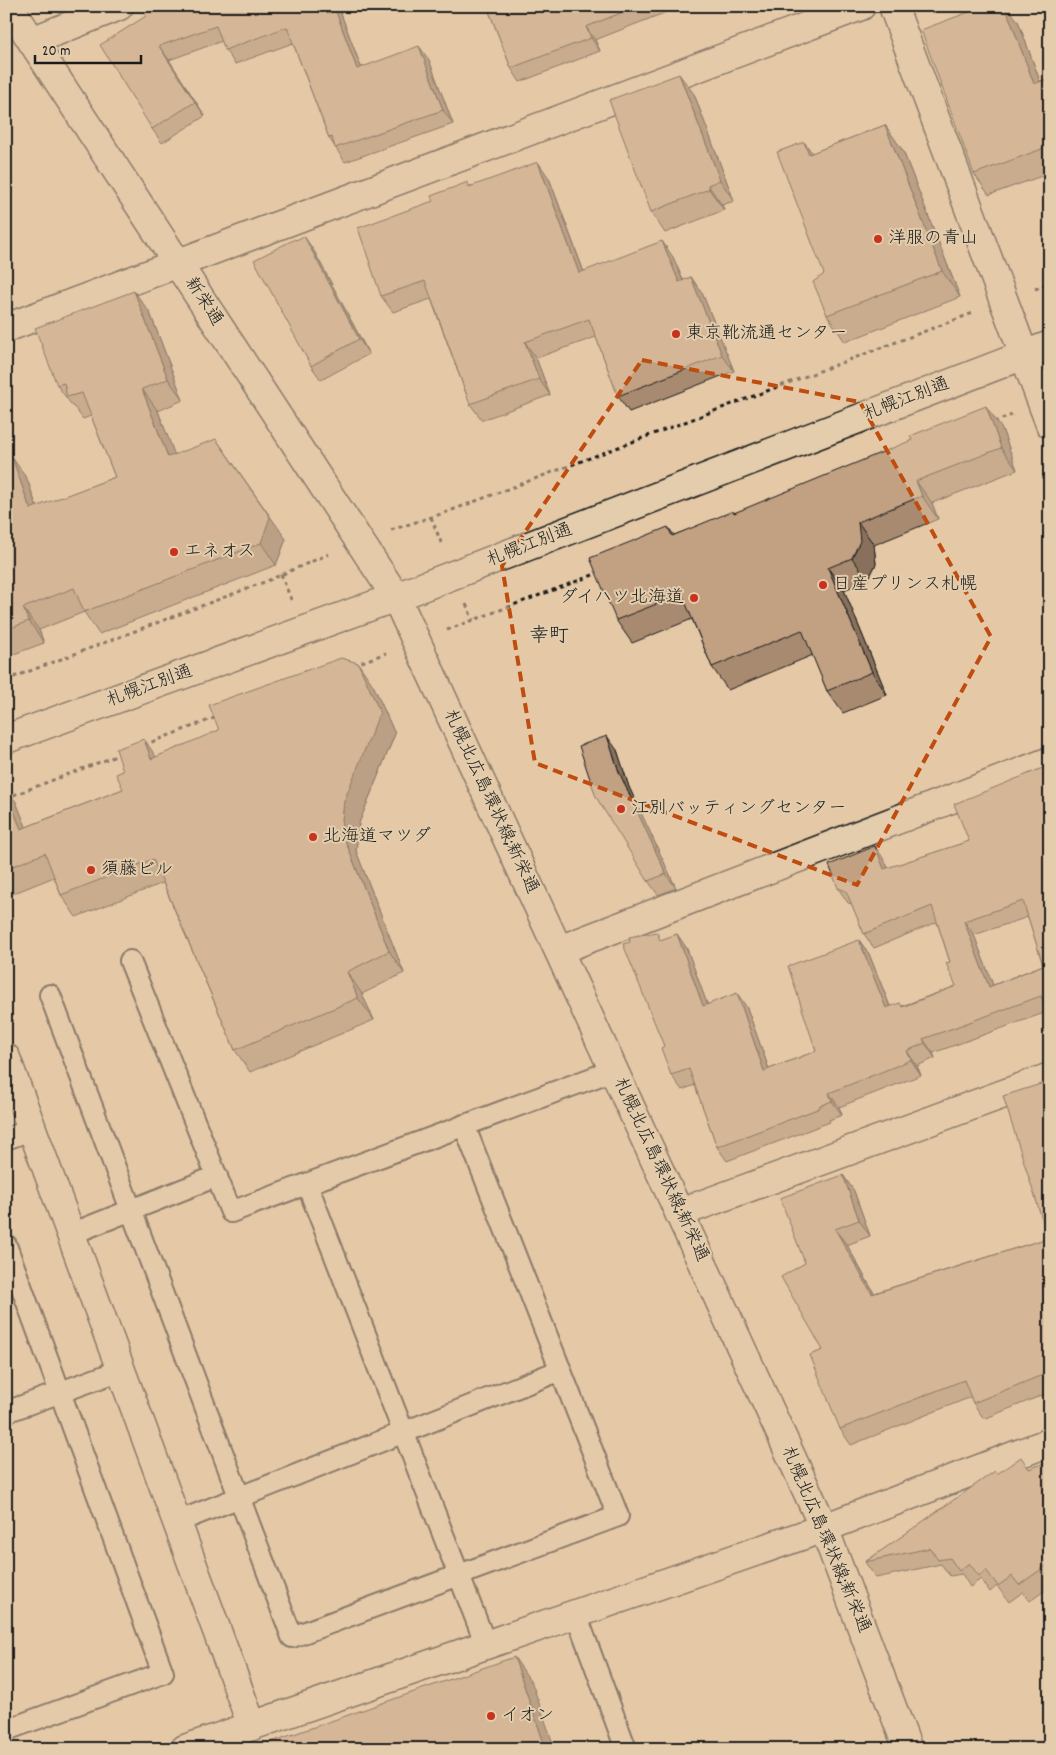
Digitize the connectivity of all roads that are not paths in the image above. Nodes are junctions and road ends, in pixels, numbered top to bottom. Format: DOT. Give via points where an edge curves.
graph roads {
  1 [pos="9,6"];
  2 [pos="119,6"];
  3 [pos="861,6"];
  4 [pos="893,6"];
  5 [pos="32,41"];
  6 [pos="177,262"];
  7 [pos="6,328"];
  8 [pos="1050,345"];
  9 [pos="1025,354"];
  10 [pos="1046,414"];
  11 [pos="396,597"];
  12 [pos="6,739"];
  13 [pos="1050,761"];
  14 [pos="559,950"];
  15 [pos="130,961"];
  16 [pos="50,995"];
  17 [pos="6,1058"];
  18 [pos="614,1070"];
  19 [pos="1050,1076"];
  20 [pos="464,1125"];
  21 [pos="33,1129"];
  22 [pos="6,1139"];
  23 [pos="217,1176"];
  24 [pos="306,1184"];
  25 [pos="131,1211"];
  26 [pos="680,1213"];
  27 [pos="71,1234"];
  28 [pos="6,1245"];
  29 [pos="121,1370"];
  30 [pos="561,1370"];
  31 [pos="59,1392"];
  32 [pos="6,1412"];
  33 [pos="404,1432"];
  34 [pos="1050,1442"];
  35 [pos="239,1498"];
  36 [pos="177,1522"];
  37 [pos="824,1528"];
  38 [pos="460,1575"];
  39 [pos="576,1614"];
  40 [pos="486,1645"];
  41 [pos="252,1726"];
  42 [pos="6,1730"];
  43 [pos="186,1749"];
  44 [pos="626,1749"];
  45 [pos="908,1749"];
  1 -- 5 [label="main road, 新栄通"];
  2 -- 5 [label="main road"];
  3 -- 6 [label="main road"];
  4 -- 9 [label="main road"];
  5 -- 6 [label="main road, 新栄通"];
  6 -- 7 [label="main road"];
  6 -- 11 [label="main road, 新栄通"];
  8 -- 9 [label="main road, 札幌江別通"];
  9 -- 10 [label="main road"];
  9 -- 11 [label="main road, 札幌江別通"];
  11 -- 12 [label="main road, 札幌江別通"];
  11 -- 14 [label="main road, 札幌北広島環状線;新栄通"];
  13 -- 14 [label="main road"];
  14 -- 18 [label="main road, 札幌北広島環状線;新栄通"];
  15 -- 23 [label="lane"];
  16 -- 25 [label="lane"];
  17 -- 21 [label="main road"];
  18 -- 20 [label="lane"];
  18 -- 26 [label="main road, 札幌北広島環状線;新栄通"];
  19 -- 26 [label="main road"];
  20 -- 24 [label="lane"];
  20 -- 30 [label="lane"];
  21 -- 22 [label="lane"];
  21 -- 27 [label="main road"];
  23 -- 24 [label="lane" via="231,1212"];
  23 -- 25 [label="lane"];
  24 -- 33 [label="lane"];
  25 -- 27 [label="lane"];
  25 -- 35 [label="lane"];
  26 -- 37 [label="main road, 札幌北広島環状線;新栄通"];
  27 -- 29 [label="main road"];
  28 -- 31 [label="lane"];
  29 -- 31 [label="lane"];
  29 -- 36 [label="main road"];
  30 -- 33 [label="lane"];
  30 -- 38 [label="lane" via="618,1516"];
  31 -- 32 [label="lane"];
  31 -- 42 [label="lane" via="163,1673"];
  33 -- 35 [label="lane"];
  33 -- 38 [label="lane"];
  34 -- 37 [label="main road"];
  35 -- 36 [label="lane"];
  35 -- 38 [label="lane" via="292,1637"];
  36 -- 41 [label="main road"];
  37 -- 39 [label="main road"];
  37 -- 45 [label="main road, 札幌北広島環状線;新栄通"];
  38 -- 40 [label="lane"];
  39 -- 40 [label="main road"];
  39 -- 44 [label="lane"];
  40 -- 41 [label="main road"];
  41 -- 43 [label="main road"];
}
